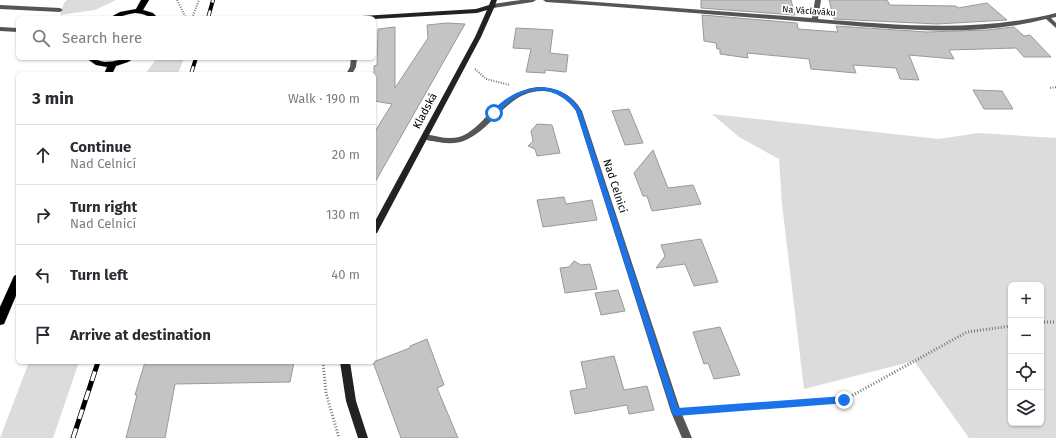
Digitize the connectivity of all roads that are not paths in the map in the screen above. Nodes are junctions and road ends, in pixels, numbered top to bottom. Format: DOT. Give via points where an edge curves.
graph roads {
  1 [pos="145,0"];
  2 [pos="533,0"];
  3 [pos="546,0"];
  4 [pos="818,0"];
  5 [pos="494,3"];
  6 [pos="0,7"];
  7 [pos="60,10"];
  8 [pos="139,11"];
  9 [pos="1056,15"];
  10 [pos="118,16"];
  11 [pos="152,16"];
  12 [pos="376,17"];
  13 [pos="1047,17"];
  14 [pos="815,21"];
  15 [pos="1056,26"];
  16 [pos="0,29"];
  17 [pos="16,30"];
  18 [pos="93,60"];
  19 [pos="124,60"];
  20 [pos="354,60"];
  21 [pos="113,64"];
  22 [pos="109,72"];
  23 [pos="350,72"];
  24 [pos="425,138"];
  25 [pos="376,227"];
  26 [pos="16,284"];
  27 [pos="0,320"];
  28 [pos="344,364"];
  29 [pos="363,438"];
  30 [pos="687,438"];
  1 -- 8 [label="main road"];
  2 -- 5 [label="street"];
  3 -- 14 [label="street, Na Václaváku"];
  4 -- 14 [label="street"];
  5 -- 12 [label="main road" via="477,11"];
  5 -- 24 [label="main road, Kladská"];
  6 -- 7 [label="street"];
  8 -- 10 [label="main road"];
  8 -- 11 [label="main road"];
  9 -- 13 [label="street, Na Václaváku"];
  13 -- 14 [label="street, Na Václaváku" via="976,29 915,28"];
  13 -- 15 [label="street"];
  16 -- 17 [label="street"];
  18 -- 21 [label="main road" via="100,64"];
  19 -- 21 [label="main road"];
  20 -- 23 [label="street"];
  21 -- 22 [label="main road"];
  24 -- 25 [label="main road, Kladská"];
  24 -- 30 [label="street, Nad Celnicí" via="461,139 475,132 511,98 528,90 554,90 573,102 579,111 676,412"];
  26 -- 27 [label="main road"];
  28 -- 29 [label="main road" via="351,401"];
}
